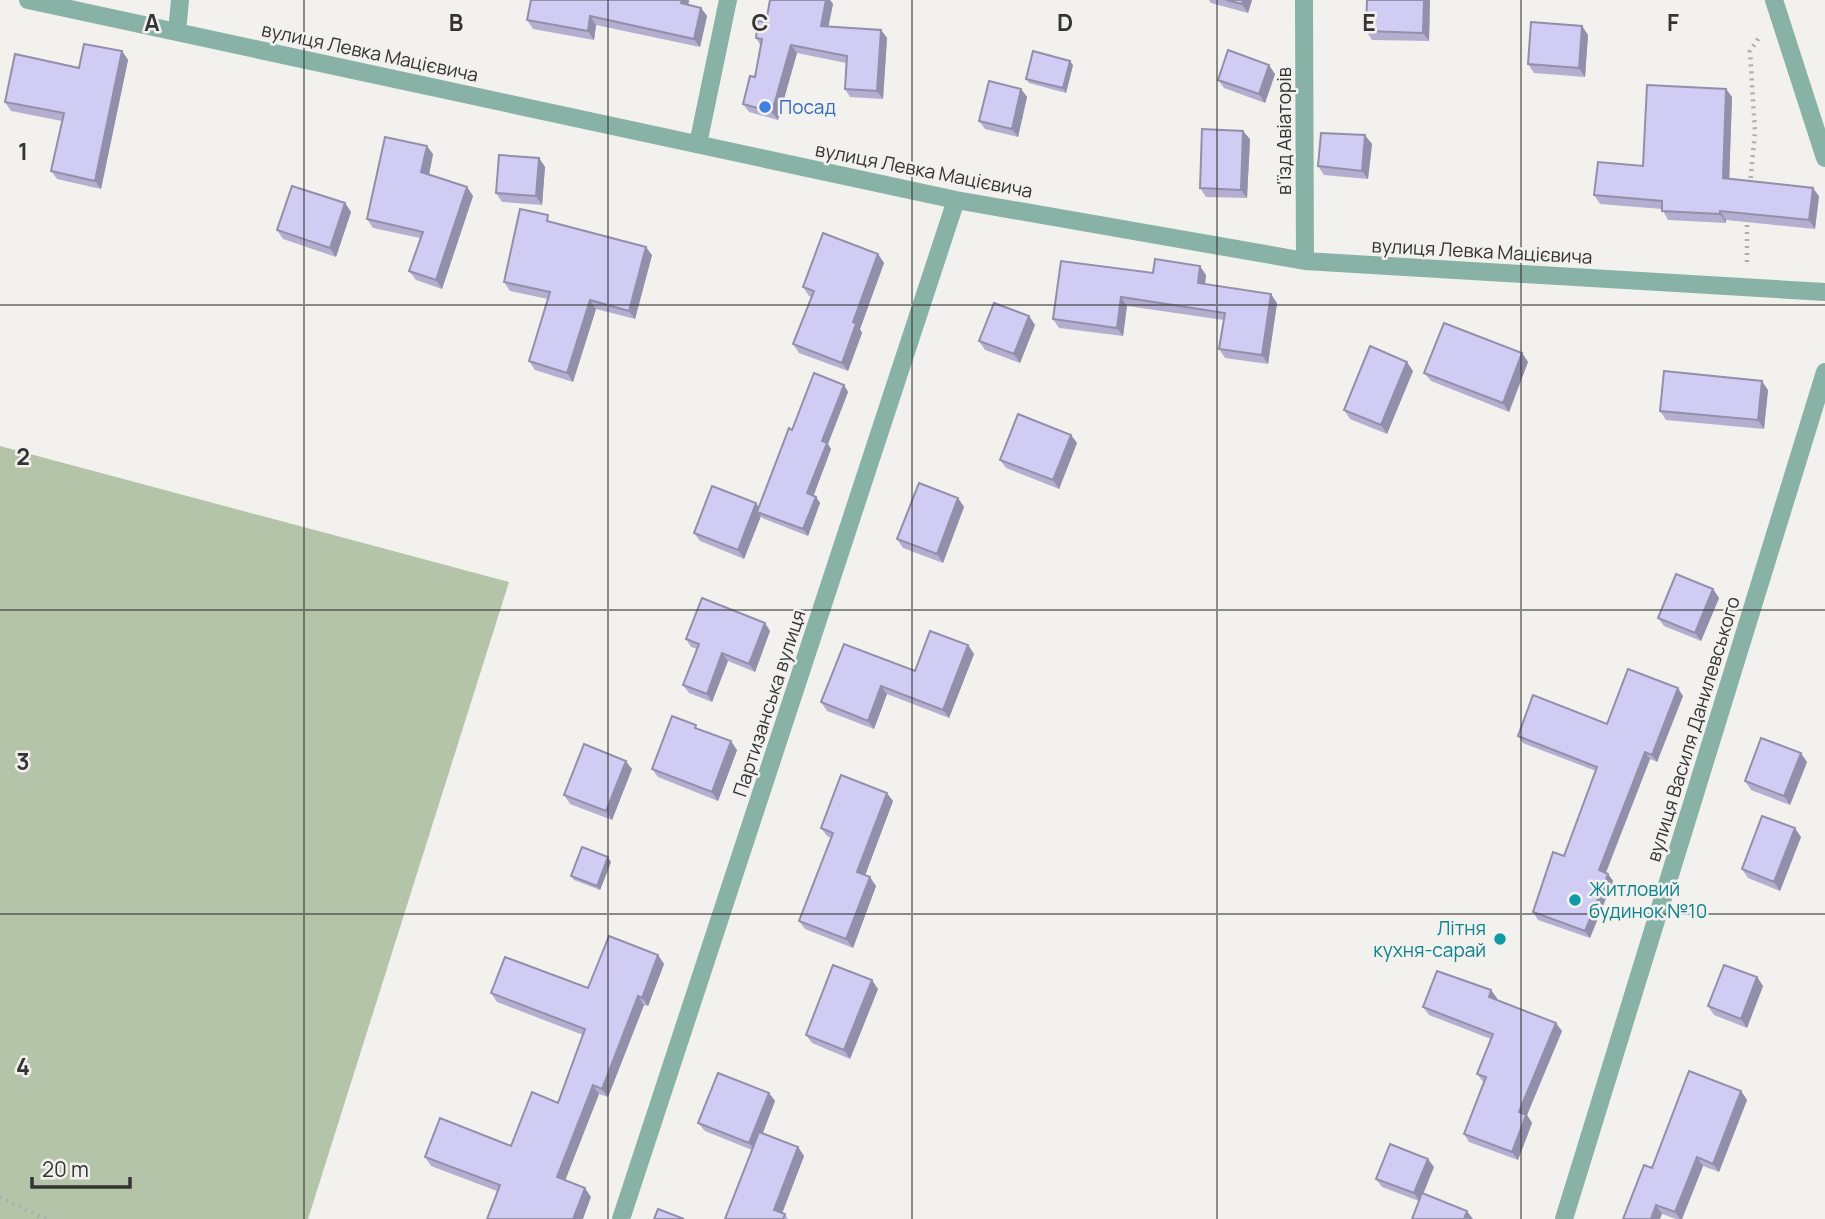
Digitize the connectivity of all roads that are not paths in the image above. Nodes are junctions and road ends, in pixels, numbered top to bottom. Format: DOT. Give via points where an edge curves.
graph roads {
  1 [pos="28,0"];
  2 [pos="180,0"];
  3 [pos="728,0"];
  4 [pos="1304,0"];
  5 [pos="1775,5"];
  6 [pos="177,32"];
  7 [pos="698,144"];
  8 [pos="1825,158"];
  9 [pos="956,200"];
  10 [pos="1306,261"];
  11 [pos="1825,292"];
  12 [pos="1825,372"];
  13 [pos="621,1219"];
  14 [pos="1564,1219"];
  1 -- 6 [label="street, вулиця Левка Мацієвича"];
  2 -- 6 [label="street"];
  3 -- 7 [label="street"];
  4 -- 10 [label="street, в'їзд Авіаторів"];
  5 -- 8 [label="street"];
  6 -- 7 [label="street, вулиця Левка Мацієвича"];
  7 -- 9 [label="street, вулиця Левка Мацієвича"];
  9 -- 10 [label="street, вулиця Левка Мацієвича"];
  9 -- 13 [label="street, Партизанська вулиця"];
  10 -- 11 [label="street, вулиця Левка Мацієвича"];
  12 -- 14 [label="street, вулиця Василя Данилевського"];
}
